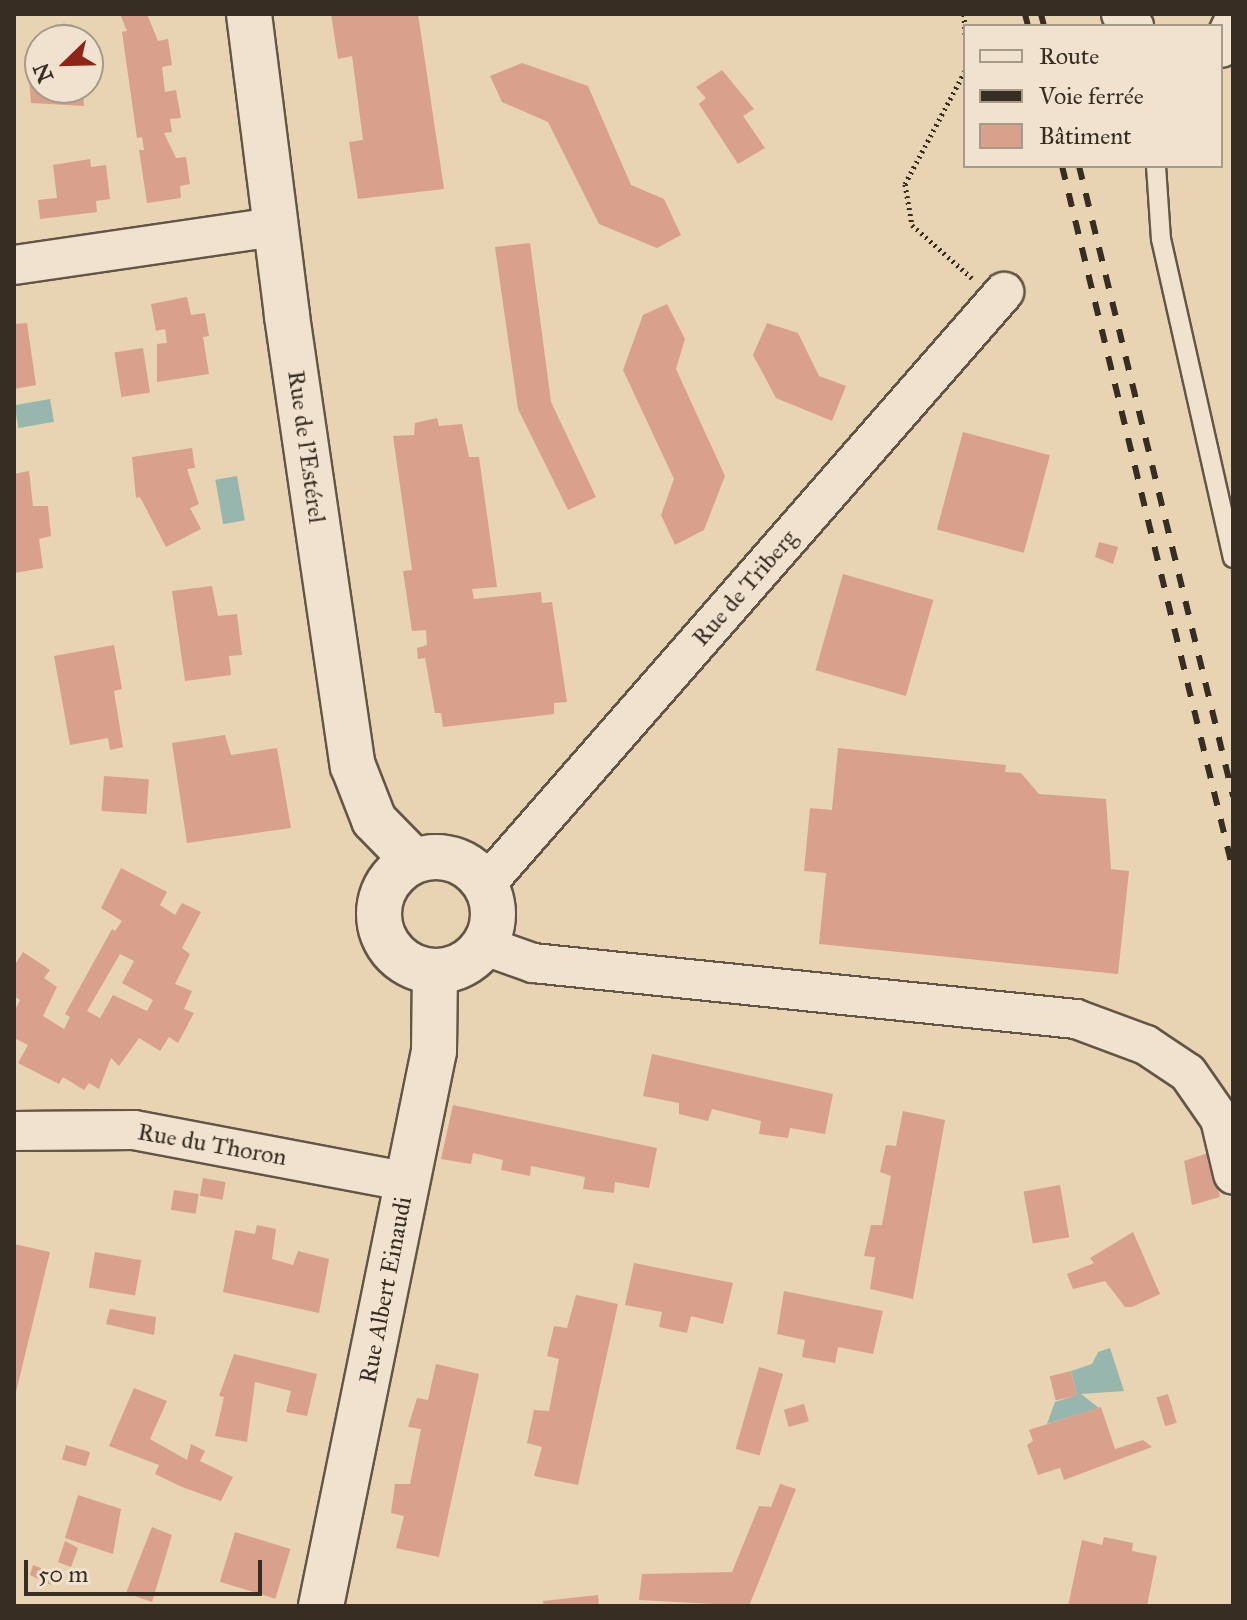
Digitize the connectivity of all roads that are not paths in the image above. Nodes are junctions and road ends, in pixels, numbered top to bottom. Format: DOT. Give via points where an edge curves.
graph roads {
  1 [pos="249,14"];
  2 [pos="1233,23"];
  3 [pos="1223,44"];
  4 [pos="1156,168"];
  5 [pos="275,227"];
  6 [pos="14,265"];
  7 [pos="1000,296"];
  8 [pos="1233,558"];
  9 [pos="414,861"];
  10 [pos="486,884"];
  11 [pos="485,946"];
  12 [pos="435,972"];
  13 [pos="14,1131"];
  14 [pos="1233,1174"];
  15 [pos="408,1182"];
  16 [pos="321,1606"];
  1 -- 5 [label="street, Rue de l'Estérel"];
  2 -- 3 [label="street"];
  4 -- 8 [label="lane" via="1161,239"];
  5 -- 6 [label="street"];
  5 -- 9 [label="street, Rue de l'Estérel" via="353,766 374,820"];
  7 -- 10 [label="street, Rue de Triberg"];
  9 -- 10 [label="street" via="454,859"];
  9 -- 12 [label="street" via="387,883 379,919 396,955"];
  10 -- 11 [label="street" via="494,912"];
  11 -- 12 [label="street" via="455,969"];
  11 -- 14 [label="street" via="533,963 1076,1019 1146,1045 1188,1073 1220,1119"];
  12 -- 15 [label="street, Rue Albert Einaudi" via="434,1051"];
  13 -- 15 [label="street, Rue du Thoron" via="134,1130"];
  15 -- 16 [label="street, Rue Albert Einaudi"];
}
